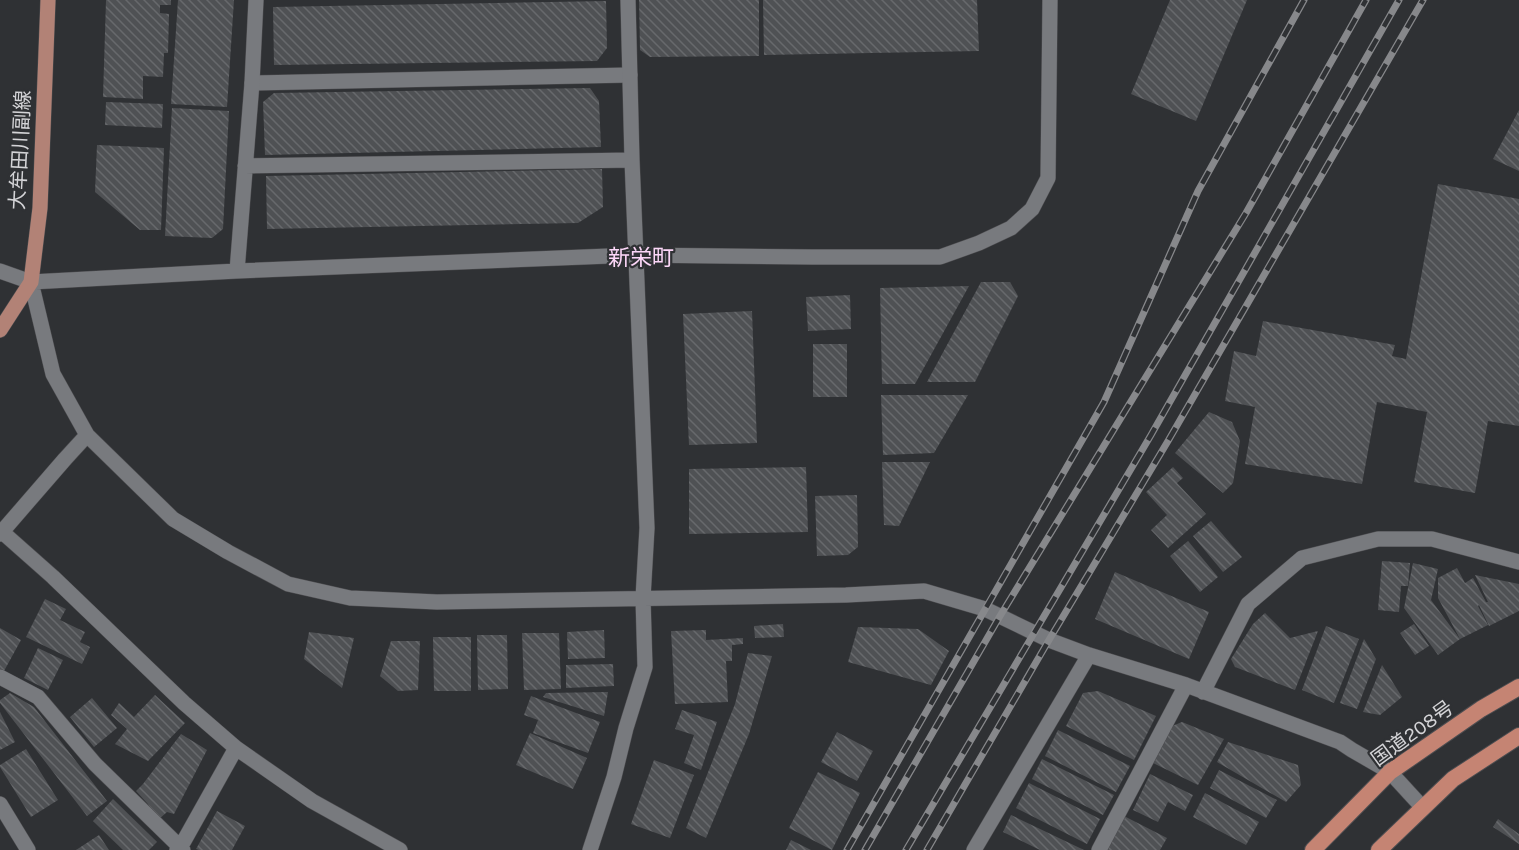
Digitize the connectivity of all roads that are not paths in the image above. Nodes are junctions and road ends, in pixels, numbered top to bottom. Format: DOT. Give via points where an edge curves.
graph roads {
  1 [pos="48,0"];
  2 [pos="256,0"];
  3 [pos="628,0"];
  4 [pos="1050,0"];
  5 [pos="630,75"];
  6 [pos="252,83"];
  7 [pos="632,160"];
  8 [pos="245,166"];
  9 [pos="635,255"];
  10 [pos="0,271"];
  11 [pos="237,272"];
  12 [pos="30,282"];
  13 [pos="0,330"];
  14 [pos="87,435"];
  15 [pos="1,532"];
  16 [pos="1519,562"];
  17 [pos="643,598"];
  18 [pos="1089,655"];
  19 [pos="0,677"];
  20 [pos="1186,686"];
  21 [pos="1519,687"];
  22 [pos="1203,692"];
  23 [pos="1519,736"];
  24 [pos="236,748"];
  25 [pos="1390,772"];
  26 [pos="0,804"];
  27 [pos="1423,807"];
  28 [pos="180,849"];
  29 [pos="28,850"];
  30 [pos="400,850"];
  31 [pos="590,850"];
  32 [pos="974,850"];
  33 [pos="1099,850"];
  34 [pos="1313,850"];
  35 [pos="1379,850"];
  1 -- 12 [label="main road, 大牟田川副線" via="40,208"];
  2 -- 6 [label="street"];
  3 -- 5 [label="street"];
  4 -- 9 [label="street" via="1048,178 1032,209 1011,228 940,257"];
  5 -- 6 [label="street"];
  5 -- 7 [label="street"];
  6 -- 8 [label="street"];
  7 -- 8 [label="street"];
  7 -- 9 [label="street"];
  8 -- 11 [label="street"];
  9 -- 11 [label="street"];
  9 -- 17 [label="street" via="646,528"];
  10 -- 12 [label="street"];
  11 -- 12 [label="street"];
  12 -- 13 [label="main road, 大牟田川副線"];
  12 -- 14 [label="street" via="53,374"];
  14 -- 15 [label="street"];
  14 -- 17 [label="street" via="173,519 288,584 350,598 437,602"];
  15 -- 24 [label="street"];
  16 -- 22 [label="street" via="1432,540 1378,540 1302,558 1248,604"];
  17 -- 18 [label="street" via="924,591 985,609"];
  17 -- 31 [label="street" via="645,667"];
  18 -- 20 [label="street"];
  18 -- 32 [label="street"];
  19 -- 28 [label="street" via="38,697 95,764"];
  20 -- 22 [label="street"];
  20 -- 33 [label="street"];
  21 -- 25 [label="highway, 国道208号"];
  22 -- 25 [label="street" via="1340,742"];
  23 -- 27 [label="highway" via="1453,779"];
  24 -- 28 [label="street"];
  24 -- 30 [label="street" via="312,801"];
  25 -- 27 [label="street"];
  25 -- 34 [label="highway, 国道208号"];
  26 -- 29 [label="street"];
  27 -- 35 [label="highway"];
}
